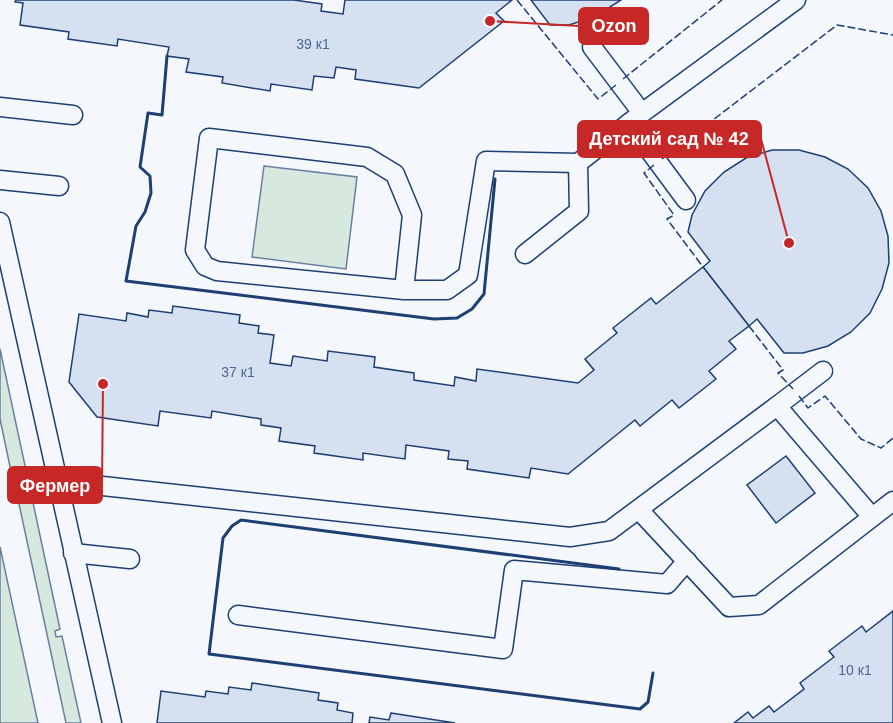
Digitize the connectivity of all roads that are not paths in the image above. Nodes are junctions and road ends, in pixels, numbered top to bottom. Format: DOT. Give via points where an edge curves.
graph roads {
  1 [pos="796,0"];
  2 [pos="592,47"];
  3 [pos="0,107"];
  4 [pos="73,116"];
  5 [pos="636,118"];
  6 [pos="578,163"];
  7 [pos="0,180"];
  8 [pos="58,186"];
  9 [pos="686,200"];
  10 [pos="0,222"];
  11 [pos="525,255"];
  12 [pos="404,290"];
  13 [pos="823,371"];
  14 [pos="777,406"];
  15 [pos="57,481"];
  16 [pos="893,501"];
  17 [pos="639,510"];
  18 [pos="872,517"];
  19 [pos="73,553"];
  20 [pos="130,559"];
  21 [pos="687,561"];
  22 [pos="238,615"];
  23 [pos="111,723"];
  1 -- 5 [label="lane"];
  2 -- 5 [label="lane"];
  3 -- 4 [label="lane"];
  5 -- 6 [label="lane"];
  5 -- 9 [label="lane"];
  6 -- 11 [label="lane" via="579,210"];
  6 -- 12 [label="lane" via="486,161 468,275 447,290"];
  7 -- 8 [label="lane"];
  10 -- 15 [label="lane"];
  12 -- 12 [label="lane" via="217,271 204,266 195,250 209,138 367,157 395,174 412,215"];
  13 -- 14 [label="lane"];
  14 -- 17 [label="lane"];
  14 -- 18 [label="lane"];
  15 -- 17 [label="lane" via="570,537 609,531"];
  15 -- 19 [label="lane"];
  16 -- 18 [label="lane"];
  17 -- 21 [label="lane"];
  18 -- 21 [label="lane" via="759,605 729,607"];
  19 -- 20 [label="lane"];
  19 -- 23 [label="lane"];
  21 -- 22 [label="lane" via="667,584 514,570 503,650"];
}
